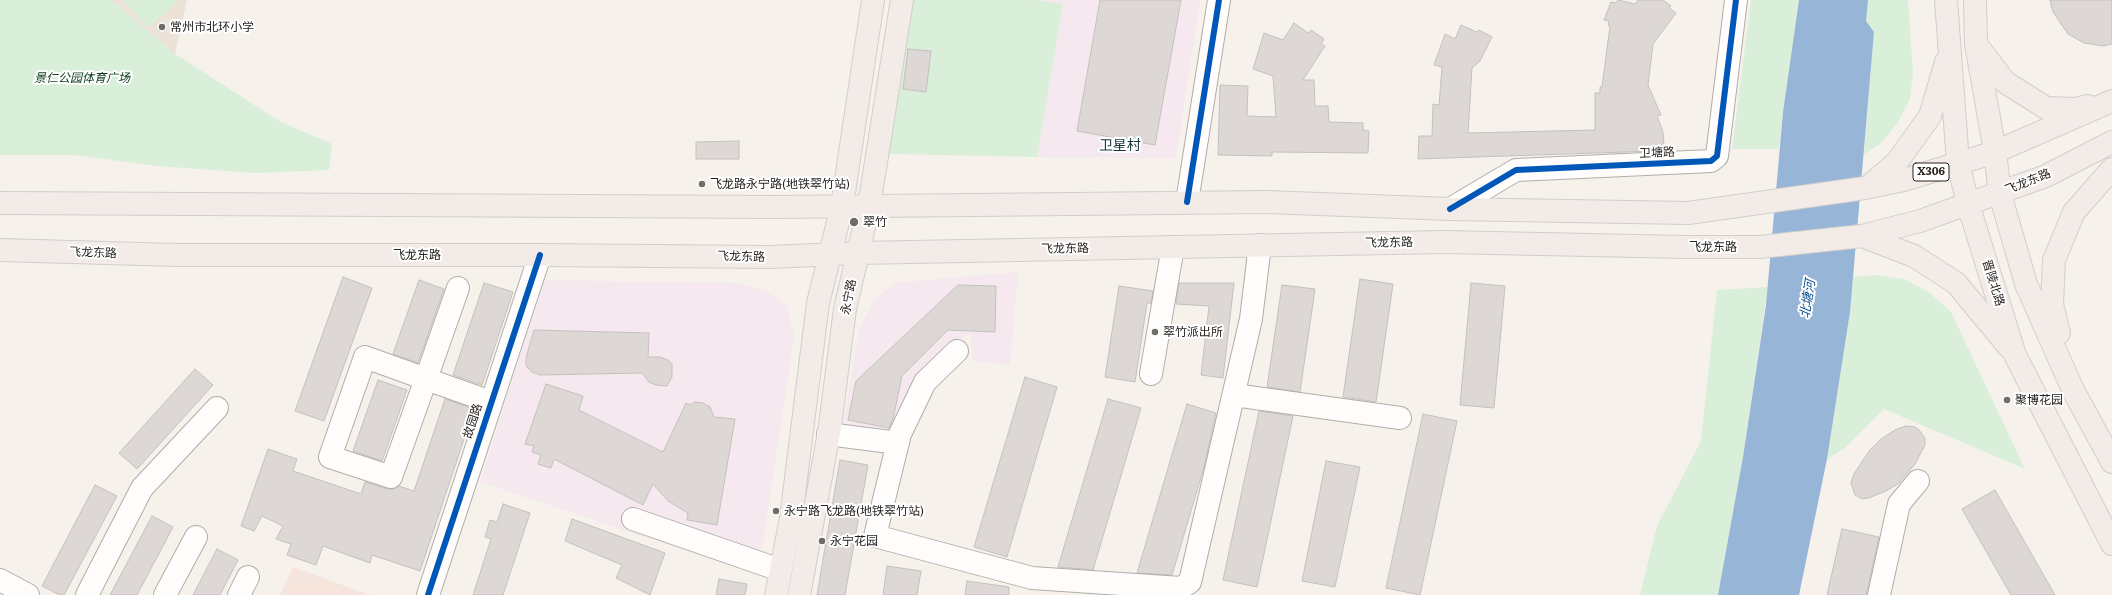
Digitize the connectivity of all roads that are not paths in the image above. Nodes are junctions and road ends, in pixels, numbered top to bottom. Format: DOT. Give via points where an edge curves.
graph roads {
  1 [pos="873,0"];
  2 [pos="902,0"];
  3 [pos="1219,0"];
  4 [pos="1736,0"];
  5 [pos="1946,0"];
  6 [pos="1975,0"];
  7 [pos="1976,44"];
  8 [pos="1950,47"];
  9 [pos="2112,100"];
  10 [pos="2112,142"];
  11 [pos="1996,152"];
  12 [pos="1958,163"];
  13 [pos="2112,169"];
  14 [pos="1865,188"];
  15 [pos="2000,194"];
  16 [pos="1187,202"];
  17 [pos="0,203"];
  18 [pos="1968,204"];
  19 [pos="842,206"];
  20 [pos="869,206"];
  21 [pos="1450,209"];
  22 [pos="1862,236"];
  23 [pos="1260,245"];
  24 [pos="1173,247"];
  25 [pos="0,250"];
  26 [pos="858,253"];
  27 [pos="540,254"];
  28 [pos="830,254"];
  29 [pos="458,288"];
  30 [pos="957,351"];
  31 [pos="2015,355"];
  32 [pos="1151,374"];
  33 [pos="426,379"];
  34 [pos="2073,390"];
  35 [pos="1234,395"];
  36 [pos="491,402"];
  37 [pos="217,408"];
  38 [pos="1400,418"];
  39 [pos="828,434"];
  40 [pos="898,443"];
  41 [pos="2112,462"];
  42 [pos="1918,481"];
  43 [pos="633,519"];
  44 [pos="196,537"];
  45 [pos="2112,544"];
  46 [pos="780,570"];
  47 [pos="0,580"];
  48 [pos="28,595"];
  49 [pos="87,595"];
  50 [pos="165,595"];
  51 [pos="428,595"];
  52 [pos="776,595"];
  53 [pos="799,595"];
  54 [pos="1879,595"];
  1 -- 19 [label="main road"];
  2 -- 20 [label="main road, 永宁路"];
  3 -- 16 [label="street"];
  4 -- 21 [label="street, 卫塘路" via="1717,156 1711,161 1516,170"];
  5 -- 8 [label="main road, 晋陵北路"];
  6 -- 7 [label="main road"];
  7 -- 9 [label="main road" via="2005,82 2046,108 2076,109"];
  7 -- 11 [label="main road"];
  8 -- 12 [label="main road, 晋陵北路"];
  8 -- 14 [label="main road" via="1930,116 1897,162"];
  9 -- 11 [label="main road, X306"];
  10 -- 15 [label="main road, 飞龙东路" via="2046,176"];
  11 -- 12 [label="main road, X306"];
  11 -- 15 [label="main road"];
  12 -- 14 [label="main road, X306" via="1904,180"];
  12 -- 18 [label="main road, 晋陵北路"];
  13 -- 34 [label="main road" via="2074,212 2054,260 2052,304"];
  14 -- 21 [label="main road" via="1688,213"];
  15 -- 18 [label="main road, 飞龙东路"];
  15 -- 34 [label="main road" via="2026,284"];
  16 -- 20 [label="main road"];
  16 -- 21 [label="main road" via="1267,202"];
  17 -- 19 [label="main road"];
  18 -- 22 [label="main road, 飞龙东路"];
  18 -- 31 [label="main road, 晋陵北路"];
  19 -- 20 [label="main road"];
  19 -- 28 [label="main road"];
  20 -- 26 [label="main road, 永宁路"];
  22 -- 23 [label="main road, 飞龙东路" via="1760,247 1444,242"];
  22 -- 31 [label="main road" via="1914,256 1956,283"];
  23 -- 24 [label="main road, 飞龙东路"];
  23 -- 35 [label="street" via="1251,319"];
  24 -- 26 [label="main road, 飞龙东路"];
  24 -- 32 [label="street"];
  25 -- 27 [label="main road, 飞龙东路" via="178,255"];
  26 -- 28 [label="main road, 飞龙东路"];
  26 -- 39 [label="main road, 永宁路" via="845,309"];
  27 -- 28 [label="main road, 飞龙东路" via="771,257"];
  27 -- 36 [label="street, 故园路"];
  28 -- 46 [label="main road" via="818,303 791,518"];
  29 -- 33 [label="street"];
  30 -- 40 [label="street" via="925,382"];
  31 -- 45 [label="main road, 晋陵北路"];
  33 -- 33 [label="street" via="365,357 330,457 392,477"];
  33 -- 36 [label="street"];
  34 -- 41 [label="main road"];
  35 -- 38 [label="street"];
  35 -- 40 [label="street" via="1190,582 1181,588 1032,578 875,536"];
  36 -- 51 [label="street, 故园路"];
  37 -- 49 [label="street" via="142,488"];
  39 -- 40 [label="street"];
  39 -- 53 [label="main road, 永宁路"];
  42 -- 54 [label="street" via="1899,504"];
  43 -- 46 [label="street"];
  44 -- 50 [label="street"];
  46 -- 52 [label="main road"];
  47 -- 48 [label="street"];
}
